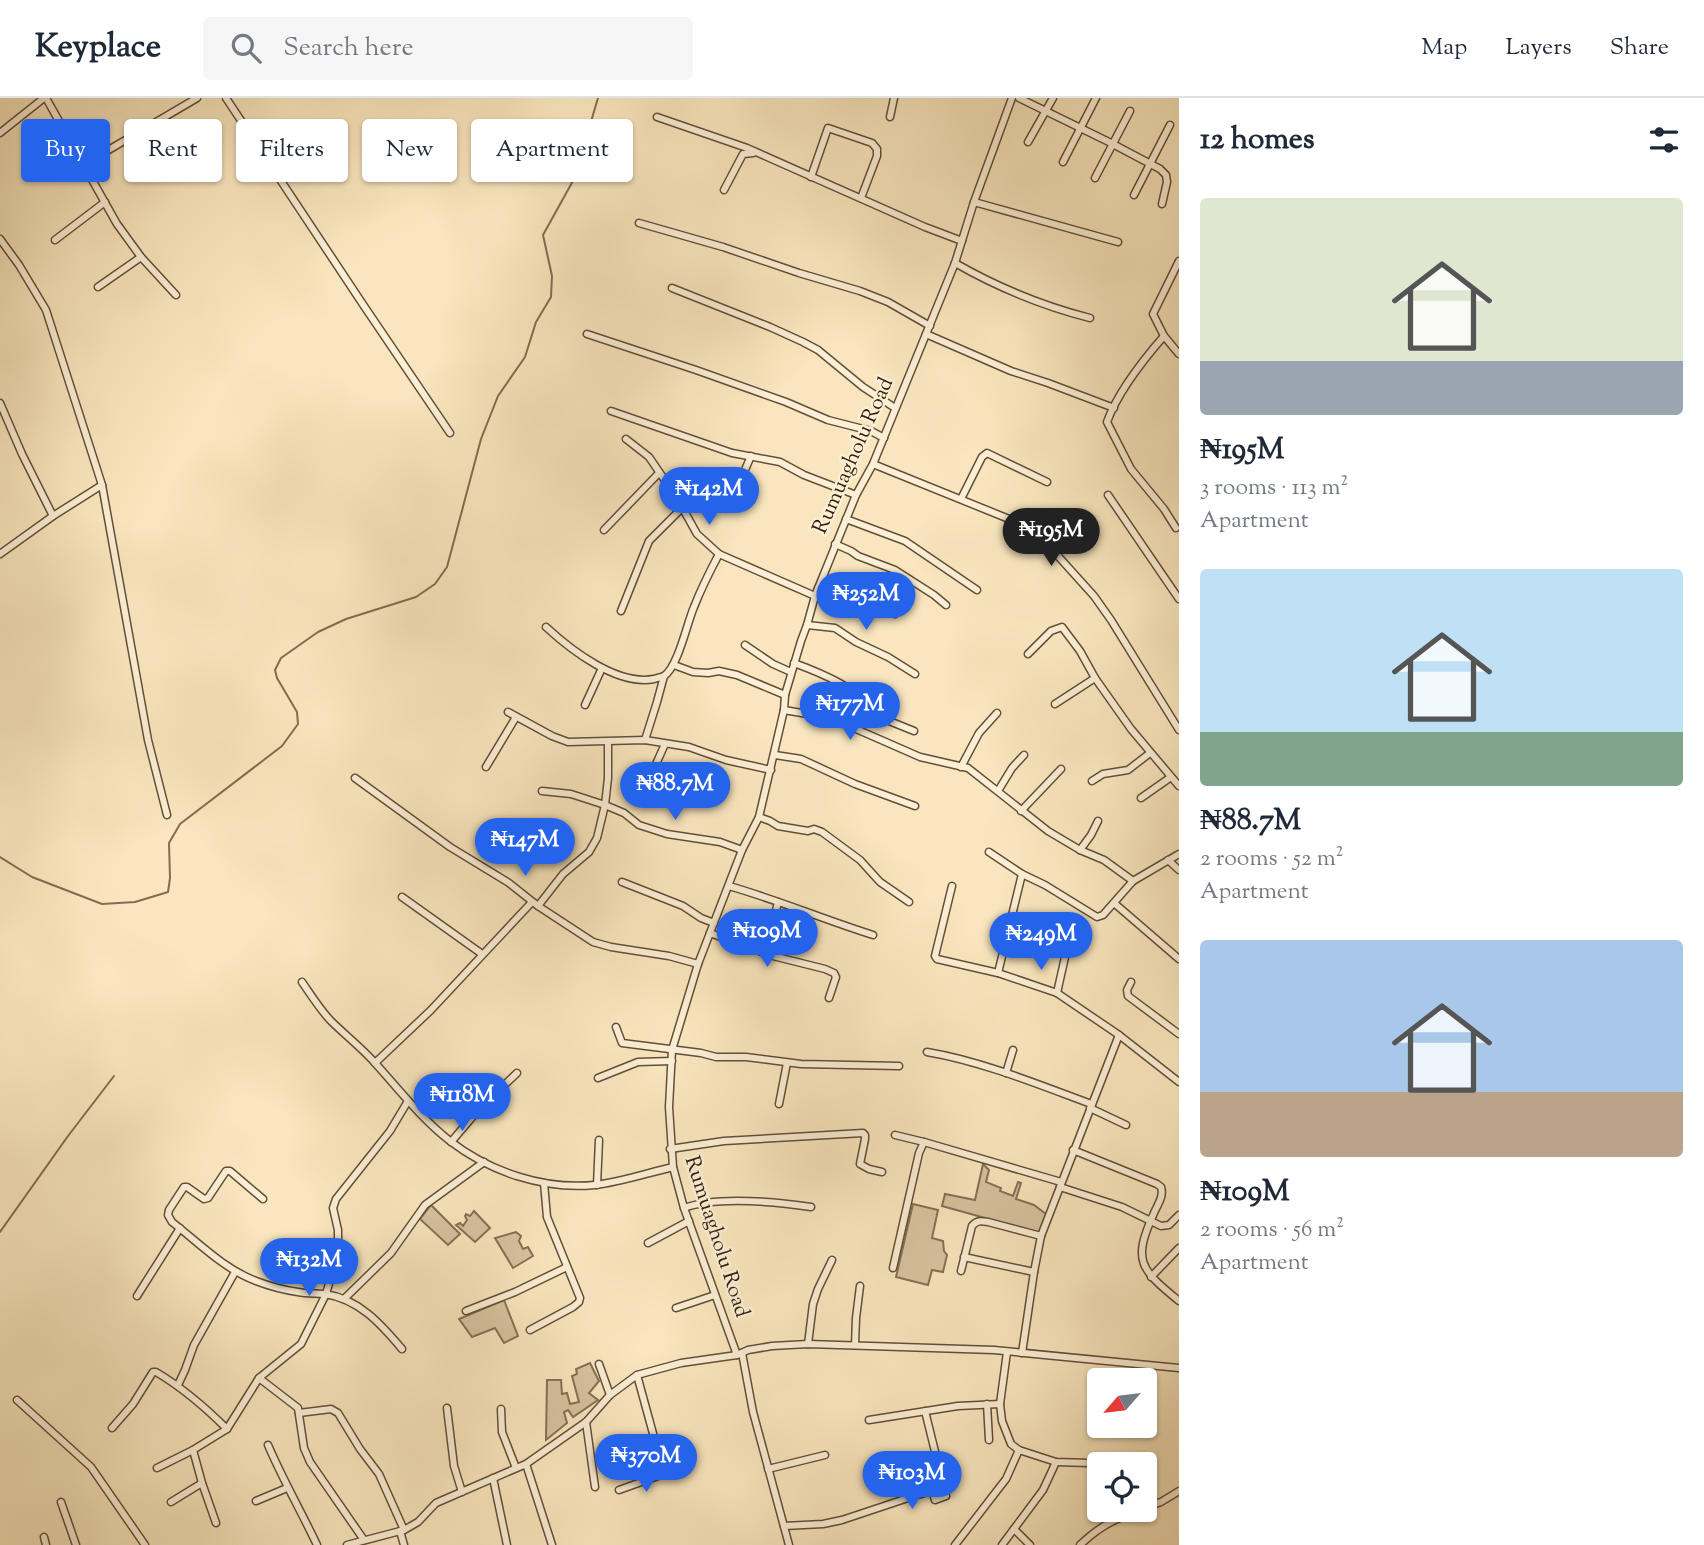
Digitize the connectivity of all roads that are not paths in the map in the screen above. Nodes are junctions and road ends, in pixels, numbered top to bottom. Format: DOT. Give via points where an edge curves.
graph roads {
  1 [pos="45,98"];
  2 [pos="197,98"];
  3 [pos="226,98"];
  4 [pos="894,98"];
  5 [pos="1012,98"];
  6 [pos="1019,98"];
  7 [pos="1053,98"];
  8 [pos="1096,98"];
  9 [pos="1046,111"];
  10 [pos="1130,111"];
  11 [pos="657,117"];
  12 [pos="890,117"];
  13 [pos="57,119"];
  14 [pos="1170,125"];
  15 [pos="1080,128"];
  16 [pos="0,133"];
  17 [pos="1028,142"];
  18 [pos="1113,144"];
  19 [pos="110,148"];
  20 [pos="758,153"];
  21 [pos="1063,162"];
  22 [pos="1150,163"];
  23 [pos="811,177"];
  24 [pos="1095,178"];
  25 [pos="93,182"];
  26 [pos="724,190"];
  27 [pos="1134,195"];
  28 [pos="861,198"];
  29 [pos="104,202"];
  30 [pos="974,202"];
  31 [pos="1161,204"];
  32 [pos="639,223"];
  33 [pos="0,239"];
  34 [pos="55,240"];
  35 [pos="962,241"];
  36 [pos="1118,242"];
  37 [pos="141,257"];
  38 [pos="1179,261"];
  39 [pos="955,264"];
  40 [pos="98,287"];
  41 [pos="672,289"];
  42 [pos="176,295"];
  43 [pos="1090,318"];
  44 [pos="930,326"];
  45 [pos="587,334"];
  46 [pos="926,334"];
  47 [pos="1164,337"];
  48 [pos="1179,354"];
  49 [pos="0,403"];
  50 [pos="895,408"];
  51 [pos="1114,408"];
  52 [pos="611,411"];
  53 [pos="450,433"];
  54 [pos="884,438"];
  55 [pos="626,439"];
  56 [pos="751,456"];
  57 [pos="873,464"];
  58 [pos="659,473"];
  59 [pos="1047,482"];
  60 [pos="102,485"];
  61 [pos="737,488"];
  62 [pos="856,495"];
  63 [pos="1108,495"];
  64 [pos="961,499"];
  65 [pos="683,507"];
  66 [pos="53,516"];
  67 [pos="846,519"];
  68 [pos="1176,528"];
  69 [pos="604,530"];
  70 [pos="835,544"];
  71 [pos="0,554"];
  72 [pos="719,554"];
  73 [pos="977,590"];
  74 [pos="816,592"];
  75 [pos="1179,599"];
  76 [pos="946,605"];
  77 [pos="621,611"];
  78 [pos="895,614"];
  79 [pos="807,625"];
  80 [pos="546,627"];
  81 [pos="745,645"];
  82 [pos="1028,654"];
  83 [pos="794,663"];
  84 [pos="674,665"];
  85 [pos="602,668"];
  86 [pos="791,672"];
  87 [pos="915,674"];
  88 [pos="664,676"];
  89 [pos="1095,678"];
  90 [pos="785,695"];
  91 [pos="1055,704"];
  92 [pos="585,705"];
  93 [pos="784,710"];
  94 [pos="508,712"];
  95 [pos="997,713"];
  96 [pos="516,716"];
  97 [pos="1179,730"];
  98 [pos="914,731"];
  99 [pos="645,740"];
  100 [pos="608,742"];
  101 [pos="665,744"];
  102 [pos="1150,753"];
  103 [pos="775,755"];
  104 [pos="1024,755"];
  105 [pos="486,767"];
  106 [pos="961,767"];
  107 [pos="1061,769"];
  108 [pos="771,771"];
  109 [pos="652,773"];
  110 [pos="1171,777"];
  111 [pos="355,778"];
  112 [pos="1092,781"];
  113 [pos="1179,786"];
  114 [pos="542,791"];
  115 [pos="998,791"];
  116 [pos="1141,799"];
  117 [pos="605,805"];
  118 [pos="915,806"];
  119 [pos="1021,811"];
  120 [pos="167,815"];
  121 [pos="759,817"];
  122 [pos="1098,821"];
  123 [pos="741,850"];
  124 [pos="1080,850"];
  125 [pos="989,852"];
  126 [pos="1179,853"];
  127 [pos="1168,860"];
  128 [pos="1179,870"];
  129 [pos="1022,874"];
  130 [pos="1133,881"];
  131 [pos="622,882"];
  132 [pos="729,886"];
  133 [pos="952,886"];
  134 [pos="402,897"];
  135 [pos="778,902"];
  136 [pos="909,902"];
  137 [pos="1114,903"];
  138 [pos="535,904"];
  139 [pos="713,923"];
  140 [pos="710,933"];
  141 [pos="873,935"];
  142 [pos="769,940"];
  143 [pos="482,954"];
  144 [pos="1065,957"];
  145 [pos="1179,959"];
  146 [pos="698,964"];
  147 [pos="999,973"];
  148 [pos="302,982"];
  149 [pos="1130,982"];
  150 [pos="1057,993"];
  151 [pos="829,998"];
  152 [pos="616,1027"];
  153 [pos="1179,1034"];
  154 [pos="1119,1035"];
  155 [pos="672,1050"];
  156 [pos="1013,1050"];
  157 [pos="927,1052"];
  158 [pos="672,1061"];
  159 [pos="375,1063"];
  160 [pos="787,1063"];
  161 [pos="899,1066"];
  162 [pos="517,1073"];
  163 [pos="1006,1073"];
  164 [pos="598,1078"];
  165 [pos="1179,1082"];
  166 [pos="408,1101"];
  167 [pos="779,1104"];
  168 [pos="1091,1106"];
  169 [pos="1126,1125"];
  170 [pos="895,1135"];
  171 [pos="599,1140"];
  172 [pos="451,1142"];
  173 [pos="923,1142"];
  174 [pos="670,1149"];
  175 [pos="1073,1150"];
  176 [pos="484,1163"];
  177 [pos="673,1167"];
  178 [pos="883,1172"];
  179 [pos="544,1184"];
  180 [pos="1060,1184"];
  181 [pos="597,1185"];
  182 [pos="263,1199"];
  183 [pos="811,1207"];
  184 [pos="684,1208"];
  185 [pos="1179,1215"];
  186 [pos="689,1221"];
  187 [pos="1150,1221"];
  188 [pos="180,1228"];
  189 [pos="1041,1236"];
  190 [pos="648,1243"];
  191 [pos="1179,1248"];
  192 [pos="964,1257"];
  193 [pos="832,1260"];
  194 [pos="567,1266"];
  195 [pos="893,1268"];
  196 [pos="961,1271"];
  197 [pos="235,1272"];
  198 [pos="1034,1272"];
  199 [pos="1151,1277"];
  200 [pos="860,1286"];
  201 [pos="326,1294"];
  202 [pos="715,1295"];
  203 [pos="138,1296"];
  204 [pos="344,1299"];
  205 [pos="1179,1301"];
  206 [pos="676,1308"];
  207 [pos="466,1311"];
  208 [pos="530,1330"];
  209 [pos="808,1343"];
  210 [pos="855,1345"];
  211 [pos="402,1349"];
  212 [pos="1007,1352"];
  213 [pos="1022,1353"];
  214 [pos="739,1354"];
  215 [pos="599,1364"];
  216 [pos="1179,1368"];
  217 [pos="637,1375"];
  218 [pos="258,1378"];
  219 [pos="178,1385"];
  220 [pos="610,1395"];
  221 [pos="17,1400"];
  222 [pos="987,1404"];
  223 [pos="1000,1404"];
  224 [pos="447,1408"];
  225 [pos="501,1409"];
  226 [pos="925,1411"];
  227 [pos="299,1413"];
  228 [pos="869,1420"];
  229 [pos="586,1422"];
  230 [pos="112,1428"];
  231 [pos="227,1429"];
  232 [pos="989,1440"];
  233 [pos="268,1445"];
  234 [pos="193,1450"];
  235 [pos="1019,1450"];
  236 [pos="825,1455"];
  237 [pos="1056,1462"];
  238 [pos="1087,1463"];
  239 [pos="526,1464"];
  240 [pos="157,1468"];
  241 [pos="516,1468"];
  242 [pos="768,1469"];
  243 [pos="493,1478"];
  244 [pos="202,1483"];
  245 [pos="595,1487"];
  246 [pos="287,1488"];
  247 [pos="618,1490"];
  248 [pos="1179,1491"];
  249 [pos="462,1492"];
  250 [pos="256,1501"];
  251 [pos="61,1502"];
  252 [pos="171,1502"];
  253 [pos="1157,1503"];
  254 [pos="1109,1522"];
  255 [pos="216,1524"];
  256 [pos="783,1526"];
  257 [pos="1014,1529"];
  258 [pos="402,1530"];
  259 [pos="364,1540"];
  260 [pos="76,1545"];
  261 [pos="145,1545"];
  262 [pos="317,1545"];
  263 [pos="347,1545"];
  264 [pos="404,1545"];
  265 [pos="506,1545"];
  266 [pos="552,1545"];
  267 [pos="789,1545"];
  268 [pos="955,1545"];
  269 [pos="1002,1545"];
  270 [pos="1030,1545"];
  271 [pos="1080,1545"];
  1 -- 13 [label="street"];
  1 -- 16 [label="street"];
  2 -- 19 [label="street"];
  3 -- 53 [label="street"];
  4 -- 12 [label="street"];
  5 -- 30 [label="street, Rumuagholu Road"];
  6 -- 9 [label="street"];
  7 -- 9 [label="street"];
  8 -- 15 [label="street"];
  9 -- 15 [label="street"];
  9 -- 17 [label="street"];
  10 -- 18 [label="street"];
  11 -- 20 [label="street"];
  14 -- 22 [label="street"];
  15 -- 18 [label="street"];
  15 -- 21 [label="street"];
  18 -- 22 [label="street"];
  18 -- 24 [label="street"];
  20 -- 23 [label="street"];
  20 -- 26 [label="street" via="743,154"];
  22 -- 27 [label="street"];
  22 -- 31 [label="street" via="1166,174"];
  23 -- 28 [label="street"];
  23 -- 28 [label="street" via="828,128 872,143 877,156"];
  25 -- 29 [label="street"];
  28 -- 35 [label="street"];
  29 -- 34 [label="street"];
  29 -- 37 [label="street"];
  30 -- 35 [label="street, Rumuagholu Road"];
  30 -- 36 [label="street"];
  32 -- 44 [label="street" via="860,291"];
  33 -- 60 [label="street" via="46,310"];
  35 -- 39 [label="street, Rumuagholu Road"];
  37 -- 40 [label="street"];
  37 -- 42 [label="street"];
  38 -- 47 [label="street" via="1153,314"];
  39 -- 43 [label="street" via="988,282"];
  39 -- 44 [label="street, Rumuagholu Road"];
  41 -- 50 [label="street" via="818,350"];
  44 -- 46 [label="street, Rumuagholu Road"];
  45 -- 54 [label="street"];
  46 -- 50 [label="street, Rumuagholu Road"];
  46 -- 51 [label="street"];
  47 -- 48 [label="street"];
  47 -- 51 [label="street" via="1147,355"];
  49 -- 66 [label="street"];
  50 -- 54 [label="street, Rumuagholu Road"];
  51 -- 68 [label="street" via="1108,427 1131,469"];
  52 -- 56 [label="street"];
  54 -- 57 [label="street, Rumuagholu Road"];
  55 -- 58 [label="street" via="649,457"];
  56 -- 61 [label="street"];
  56 -- 62 [label="street" via="780,462"];
  57 -- 62 [label="street, Rumuagholu Road"];
  57 -- 64 [label="street"];
  58 -- 65 [label="street"];
  58 -- 69 [label="street"];
  59 -- 64 [label="street" via="987,453"];
  60 -- 66 [label="street"];
  60 -- 120 [label="street" via="145,727"];
  62 -- 67 [label="street, Rumuagholu Road"];
  63 -- 75 [label="street"];
  64 -- 97 [label="street" via="1040,536 1094,596"];
  65 -- 72 [label="street" via="697,534"];
  65 -- 77 [label="street" via="649,541"];
  66 -- 71 [label="street"];
  67 -- 70 [label="street, Rumuagholu Road"];
  67 -- 73 [label="street" via="905,541"];
  70 -- 74 [label="street, Rumuagholu Road"];
  70 -- 76 [label="street" via="895,570"];
  72 -- 74 [label="street"];
  72 -- 84 [label="street"];
  74 -- 78 [label="street"];
  74 -- 79 [label="street, Rumuagholu Road"];
  79 -- 83 [label="street, Rumuagholu Road"];
  79 -- 87 [label="street" via="835,628"];
  80 -- 85 [label="street"];
  81 -- 86 [label="street"];
  82 -- 89 [label="street" via="1051,631 1062,627"];
  83 -- 86 [label="street, Rumuagholu Road"];
  83 -- 98 [label="street" via="857,694 863,701 862,710"];
  84 -- 88 [label="street"];
  84 -- 90 [label="street" via="694,672 737,675"];
  85 -- 88 [label="street" via="647,680"];
  85 -- 92 [label="street"];
  86 -- 90 [label="street, Rumuagholu Road"];
  88 -- 99 [label="street"];
  89 -- 91 [label="street"];
  89 -- 102 [label="street"];
  90 -- 93 [label="street, Rumuagholu Road"];
  93 -- 103 [label="street, Rumuagholu Road"];
  93 -- 106 [label="street" via="831,718 920,757"];
  94 -- 96 [label="street"];
  95 -- 106 [label="street" via="979,733"];
  96 -- 100 [label="street" via="568,742"];
  96 -- 105 [label="street"];
  99 -- 100 [label="street"];
  99 -- 101 [label="street"];
  100 -- 117 [label="street"];
  101 -- 108 [label="street"];
  101 -- 109 [label="street"];
  102 -- 110 [label="street"];
  102 -- 112 [label="street" via="1128,770"];
  103 -- 108 [label="street, Rumuagholu Road"];
  103 -- 118 [label="street" via="801,759"];
  104 -- 115 [label="street"];
  106 -- 115 [label="street"];
  107 -- 119 [label="street"];
  108 -- 121 [label="street, Rumuagholu Road"];
  110 -- 113 [label="street"];
  110 -- 116 [label="street"];
  111 -- 138 [label="street"];
  114 -- 117 [label="street"];
  115 -- 119 [label="street"];
  117 -- 123 [label="street" via="639,825"];
  117 -- 138 [label="street" via="589,852"];
  119 -- 124 [label="street"];
  121 -- 123 [label="street, Rumuagholu Road"];
  121 -- 136 [label="street" via="778,826 822,832"];
  122 -- 124 [label="street"];
  123 -- 132 [label="street, Rumuagholu Road"];
  124 -- 130 [label="street"];
  125 -- 129 [label="street"];
  126 -- 127 [label="street"];
  127 -- 128 [label="street"];
  127 -- 130 [label="street"];
  129 -- 137 [label="street" via="1097,917"];
  129 -- 147 [label="street"];
  130 -- 137 [label="street"];
  131 -- 139 [label="street"];
  132 -- 135 [label="street"];
  132 -- 139 [label="street, Rumuagholu Road"];
  133 -- 147 [label="street" via="935,956 940,961"];
  134 -- 143 [label="street"];
  135 -- 141 [label="street"];
  135 -- 142 [label="street"];
  137 -- 145 [label="street"];
  138 -- 143 [label="street"];
  138 -- 146 [label="street" via="593,942"];
  139 -- 140 [label="street, Rumuagholu Road"];
  140 -- 146 [label="street, Rumuagholu Road"];
  140 -- 151 [label="street" via="834,973"];
  143 -- 159 [label="street"];
  144 -- 150 [label="street"];
  146 -- 155 [label="street, Rumuagholu Road"];
  147 -- 150 [label="street"];
  148 -- 159 [label="street" via="316,1004"];
  149 -- 153 [label="street" via="1128,996"];
  150 -- 154 [label="street"];
  152 -- 155 [label="street" via="622,1043"];
  154 -- 165 [label="street"];
  154 -- 168 [label="street"];
  155 -- 158 [label="street, Rumuagholu Road"];
  155 -- 160 [label="street"];
  156 -- 163 [label="street"];
  157 -- 163 [label="street"];
  158 -- 164 [label="street" via="638,1062"];
  158 -- 174 [label="street, Rumuagholu Road"];
  159 -- 166 [label="street"];
  160 -- 161 [label="street"];
  160 -- 167 [label="street"];
  162 -- 172 [label="street"];
  163 -- 168 [label="street"];
  166 -- 172 [label="street"];
  166 -- 201 [label="street" via="336,1199 338,1252"];
  168 -- 169 [label="street"];
  168 -- 175 [label="street"];
  170 -- 173 [label="street"];
  171 -- 181 [label="street"];
  172 -- 176 [label="street"];
  173 -- 180 [label="street"];
  173 -- 195 [label="street"];
  174 -- 177 [label="street, Rumuagholu Road"];
  174 -- 178 [label="street" via="863,1133 860,1164"];
  175 -- 180 [label="street"];
  175 -- 187 [label="street" via="1161,1187 1162,1196"];
  176 -- 179 [label="street"];
  176 -- 204 [label="street" via="425,1205 391,1253"];
  177 -- 181 [label="street"];
  177 -- 184 [label="street, Rumuagholu Road"];
  179 -- 181 [label="street"];
  179 -- 194 [label="street" via="547,1217"];
  180 -- 187 [label="street"];
  180 -- 189 [label="street"];
  182 -- 188 [label="street" via="228,1170 208,1198 184,1187 168,1215"];
  183 -- 184 [label="street" via="713,1202"];
  184 -- 186 [label="street, Rumuagholu Road"];
  185 -- 187 [label="street" via="1165,1227"];
  186 -- 190 [label="street"];
  186 -- 202 [label="street, Rumuagholu Road"];
  187 -- 199 [label="street" via="1142,1251"];
  188 -- 197 [label="street"];
  188 -- 203 [label="street"];
  189 -- 192 [label="street" via="978,1221 972,1226"];
  189 -- 198 [label="street"];
  191 -- 199 [label="street"];
  192 -- 196 [label="street"];
  192 -- 198 [label="street"];
  193 -- 209 [label="street" via="813,1304"];
  194 -- 207 [label="street"];
  194 -- 208 [label="street" via="579,1303"];
  197 -- 201 [label="street" via="299,1292"];
  197 -- 219 [label="street" via="194,1345"];
  198 -- 213 [label="street"];
  199 -- 205 [label="street"];
  200 -- 210 [label="street"];
  201 -- 204 [label="street"];
  201 -- 218 [label="street" via="301,1344"];
  202 -- 206 [label="street"];
  202 -- 214 [label="street, Rumuagholu Road"];
  204 -- 211 [label="street" via="375,1318"];
  209 -- 210 [label="street"];
  209 -- 214 [label="street"];
  210 -- 212 [label="street"];
  212 -- 213 [label="street"];
  212 -- 223 [label="street"];
  213 -- 216 [label="street"];
  214 -- 217 [label="street"];
  214 -- 242 [label="street, Rumuagholu Road"];
  215 -- 220 [label="street"];
  217 -- 220 [label="street"];
  217 -- 247 [label="street" via="663,1470"];
  218 -- 227 [label="street" via="295,1404"];
  218 -- 231 [label="street"];
  219 -- 230 [label="street" via="153,1372"];
  219 -- 231 [label="street"];
  220 -- 229 [label="street"];
  221 -- 261 [label="street" via="91,1467"];
  222 -- 223 [label="street"];
  222 -- 226 [label="street"];
  222 -- 232 [label="street"];
  223 -- 235 [label="street" via="1007,1437"];
  224 -- 249 [label="street"];
  225 -- 241 [label="street" via="502,1433"];
  226 -- 228 [label="street"];
  226 -- 256 [label="street" via="946,1496 935,1500 932,1492 842,1520"];
  227 -- 258 [label="street" via="331,1409 338,1413 379,1474"];
  227 -- 259 [label="street" via="310,1462"];
  229 -- 239 [label="street"];
  229 -- 245 [label="street"];
  231 -- 234 [label="street"];
  233 -- 246 [label="street"];
  234 -- 240 [label="street"];
  234 -- 244 [label="street"];
  235 -- 237 [label="street"];
  235 -- 268 [label="street" via="1006,1479"];
  236 -- 242 [label="street"];
  237 -- 238 [label="street"];
  237 -- 257 [label="street" via="1043,1490"];
  239 -- 241 [label="street"];
  239 -- 266 [label="street"];
  241 -- 243 [label="street"];
  242 -- 256 [label="street, Rumuagholu Road"];
  243 -- 249 [label="street"];
  243 -- 265 [label="street"];
  244 -- 252 [label="street"];
  244 -- 255 [label="street"];
  246 -- 250 [label="street"];
  246 -- 262 [label="street"];
  248 -- 253 [label="street"];
  249 -- 258 [label="street" via="436,1503 418,1522"];
  251 -- 260 [label="street"];
  254 -- 271 [label="street"];
  256 -- 267 [label="street, Rumuagholu Road"];
  257 -- 269 [label="street"];
  257 -- 270 [label="street"];
  258 -- 259 [label="street"];
  258 -- 264 [label="street"];
  259 -- 263 [label="street"];
}
